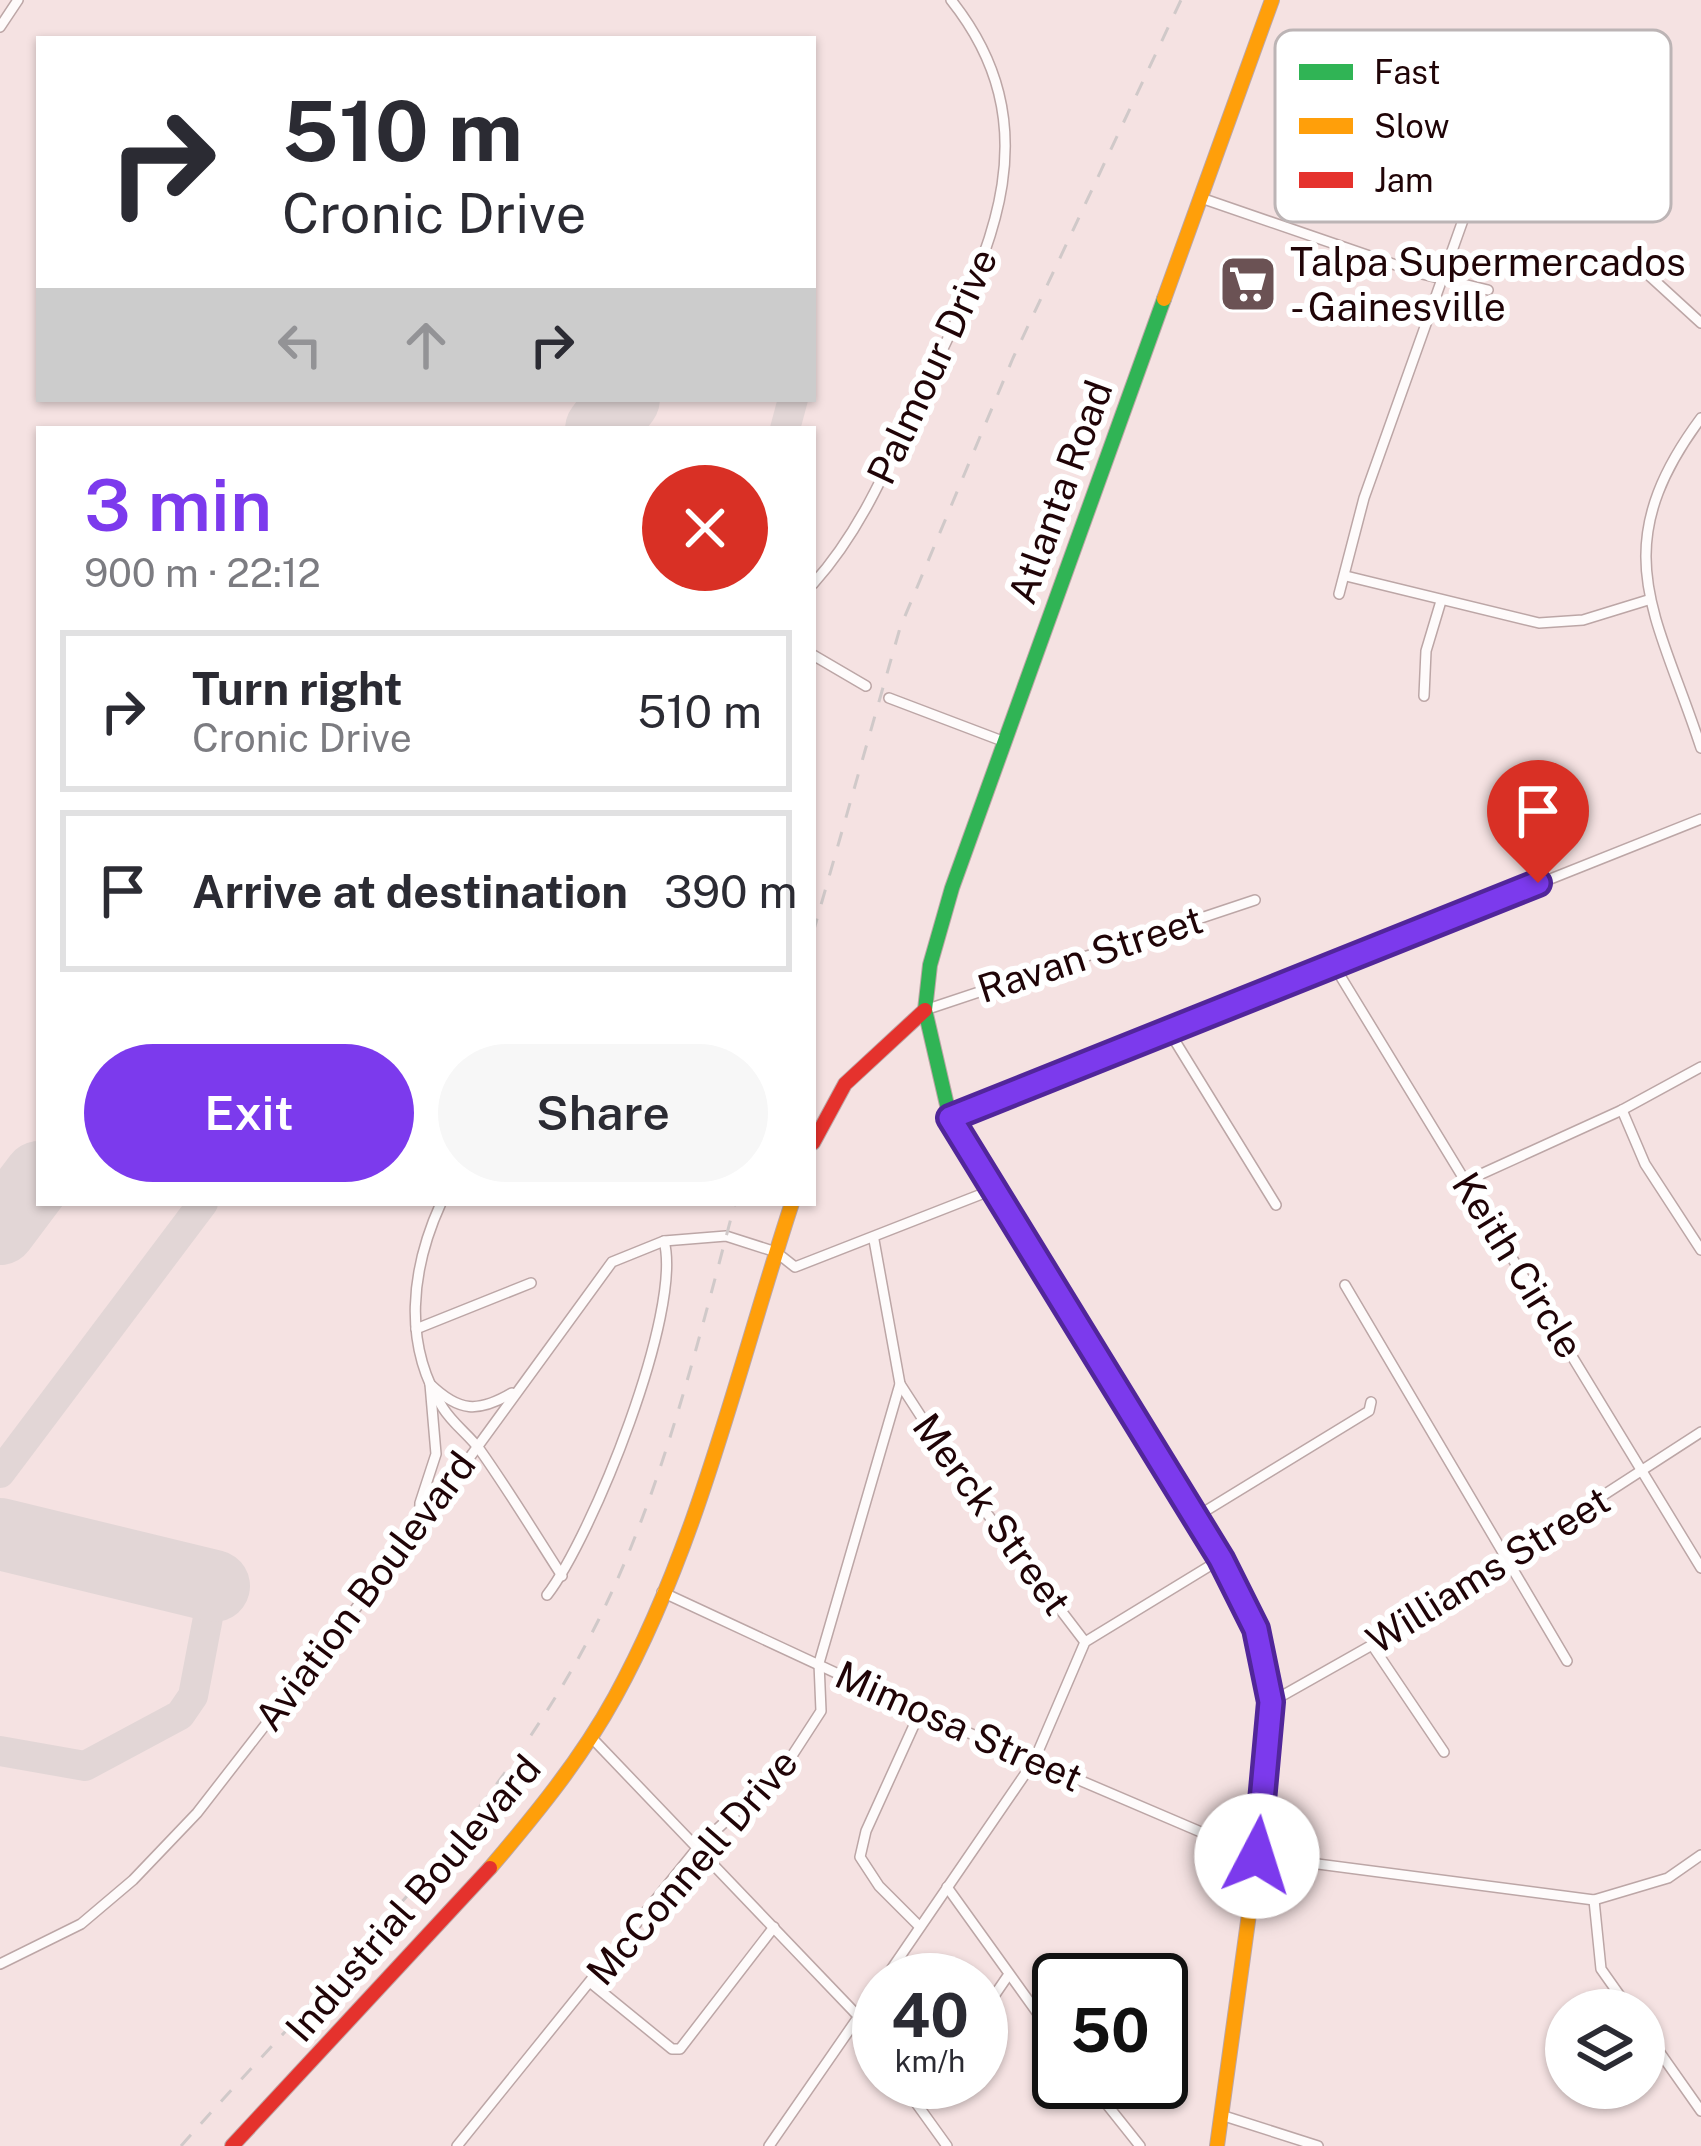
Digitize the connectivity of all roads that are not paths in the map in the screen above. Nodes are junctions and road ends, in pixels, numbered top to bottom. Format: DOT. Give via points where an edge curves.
graph roads {
  1 [pos="19,0"];
  2 [pos="951,0"];
  3 [pos="1272,0"];
  4 [pos="0,27"];
  5 [pos="1204,199"];
  6 [pos="1462,222"];
  7 [pos="1642,268"];
  8 [pos="1442,279"];
  9 [pos="1488,290"];
  10 [pos="1701,323"];
  11 [pos="1701,418"];
  12 [pos="1346,575"];
  13 [pos="816,580"];
  14 [pos="1339,594"];
  15 [pos="1648,600"];
  16 [pos="1441,601"];
  17 [pos="816,658"];
  18 [pos="866,686"];
  19 [pos="1424,697"];
  20 [pos="889,698"];
  21 [pos="1697,724"];
  22 [pos="1005,742"];
  23 [pos="1701,748"];
  24 [pos="1701,819"];
  25 [pos="1256,900"];
  26 [pos="1334,964"];
  27 [pos="925,1010"];
  28 [pos="1167,1028"];
  29 [pos="1701,1067"];
  30 [pos="1622,1110"];
  31 [pos="950,1118"];
  32 [pos="816,1134"];
  33 [pos="1466,1181"];
  34 [pos="992,1190"];
  35 [pos="1276,1205"];
  36 [pos="440,1206"];
  37 [pos="791,1206"];
  38 [pos="874,1240"];
  39 [pos="664,1241"];
  40 [pos="1701,1250"];
  41 [pos="776,1252"];
  42 [pos="531,1283"];
  43 [pos="1345,1285"];
  44 [pos="416,1329"];
  45 [pos="430,1384"];
  46 [pos="900,1384"];
  47 [pos="517,1390"];
  48 [pos="1371,1402"];
  49 [pos="1701,1432"];
  50 [pos="477,1445"];
  51 [pos="1644,1471"];
  52 [pos="1194,1518"];
  53 [pos="419,1527"];
  54 [pos="1508,1555"];
  55 [pos="1221,1559"];
  56 [pos="1701,1568"];
  57 [pos="562,1576"];
  58 [pos="662,1592"];
  59 [pos="547,1595"];
  60 [pos="1085,1642"];
  61 [pos="1372,1645"];
  62 [pos="1567,1661"];
  63 [pos="819,1663"];
  64 [pos="1271,1702"];
  65 [pos="920,1712"];
  66 [pos="590,1736"];
  67 [pos="1444,1752"];
  68 [pos="1034,1761"];
  69 [pos="699,1846"];
  70 [pos="1701,1855"];
  71 [pos="1257,1856"];
  72 [pos="947,1886"];
  73 [pos="1594,1900"];
  74 [pos="918,1925"];
  75 [pos="774,1927"];
  76 [pos="900,1953"];
  77 [pos="991,1953"];
  78 [pos="0,1964"];
  79 [pos="1008,1978"];
  80 [pos="591,1983"];
  81 [pos="1615,1989"];
  82 [pos="1032,2009"];
  83 [pos="852,2010"];
  84 [pos="852,2029"];
  85 [pos="1665,2060"];
  86 [pos="921,2109"];
  87 [pos="1111,2109"];
  88 [pos="1701,2111"];
  89 [pos="1221,2115"];
  90 [pos="232,2146"];
  91 [pos="457,2146"];
  92 [pos="770,2146"];
  93 [pos="947,2146"];
  94 [pos="1140,2146"];
  95 [pos="1217,2146"];
  96 [pos="1318,2146"];
  1 -- 4 [label="street"];
  2 -- 13 [label="street, Palmour Drive" via="993,68 1007,142 999,214 879,485"];
  3 -- 5 [label="main road, Atlanta Road"];
  5 -- 8 [label="street"];
  5 -- 22 [label="main road, Atlanta Road"];
  6 -- 8 [label="street"];
  7 -- 10 [label="street"];
  8 -- 9 [label="street"];
  8 -- 12 [label="street" via="1364,498"];
  11 -- 15 [label="street" via="1645,528"];
  12 -- 14 [label="street"];
  12 -- 16 [label="street"];
  15 -- 16 [label="street" via="1563,623"];
  15 -- 21 [label="street"];
  16 -- 19 [label="street" via="1426,651"];
  17 -- 18 [label="street"];
  20 -- 22 [label="street"];
  21 -- 23 [label="street"];
  22 -- 27 [label="main road, Atlanta Road" via="941,927"];
  24 -- 26 [label="street"];
  25 -- 27 [label="street, Ravan Street"];
  26 -- 28 [label="street"];
  26 -- 33 [label="street, Keith Circle"];
  27 -- 31 [label="main road"];
  27 -- 32 [label="main road" via="846,1078"];
  28 -- 31 [label="street"];
  28 -- 35 [label="street"];
  29 -- 30 [label="street"];
  30 -- 33 [label="street"];
  30 -- 40 [label="street" via="1645,1164"];
  31 -- 34 [label="main road"];
  33 -- 51 [label="street, Keith Circle"];
  34 -- 38 [label="street"];
  34 -- 52 [label="main road"];
  36 -- 44 [label="street" via="418,1266"];
  37 -- 41 [label="main road, Industrial Boulevard"];
  38 -- 41 [label="street" via="795,1268"];
  38 -- 46 [label="street, McConnell Drive"];
  39 -- 41 [label="street, Aviation Boulevard" via="726,1236"];
  39 -- 47 [label="street, Aviation Boulevard" via="612,1262"];
  39 -- 57 [label="street" via="666,1297 598,1509"];
  41 -- 58 [label="main road, Industrial Boulevard"];
  42 -- 44 [label="street"];
  43 -- 54 [label="street"];
  44 -- 45 [label="street"];
  45 -- 47 [label="street" via="467,1409"];
  45 -- 50 [label="street"];
  45 -- 53 [label="street" via="436,1454"];
  46 -- 60 [label="street, Merck Street"];
  46 -- 63 [label="street, McConnell Drive"];
  47 -- 50 [label="street, Aviation Boulevard"];
  48 -- 52 [label="street" via="1369,1411"];
  49 -- 51 [label="street, Williams Street"];
  50 -- 53 [label="street, Aviation Boulevard"];
  50 -- 57 [label="street"];
  51 -- 54 [label="street, Williams Street"];
  51 -- 56 [label="street, Keith Circle"];
  52 -- 55 [label="main road"];
  53 -- 78 [label="street, Aviation Boulevard" via="149,1864 81,1924"];
  54 -- 61 [label="street, Williams Street"];
  54 -- 62 [label="street"];
  55 -- 60 [label="street"];
  55 -- 64 [label="main road" via="1256,1629"];
  57 -- 59 [label="street"];
  58 -- 63 [label="street, Mimosa Street"];
  58 -- 66 [label="main road, Industrial Boulevard"];
  60 -- 68 [label="street"];
  61 -- 64 [label="street, Williams Street"];
  61 -- 67 [label="street"];
  63 -- 65 [label="street, Mimosa Street"];
  63 -- 69 [label="street, McConnell Drive" via="821,1712 786,1766"];
  64 -- 71 [label="main road"];
  65 -- 68 [label="street, Mimosa Street"];
  65 -- 74 [label="street" via="860,1857"];
  66 -- 69 [label="street"];
  66 -- 90 [label="main road, Industrial Boulevard" via="548,1802 371,2006"];
  68 -- 71 [label="street, Mimosa Street"];
  68 -- 72 [label="street"];
  69 -- 75 [label="street"];
  69 -- 80 [label="street, McConnell Drive"];
  70 -- 73 [label="street" via="1668,1878"];
  71 -- 73 [label="street, Mimosa Street"];
  71 -- 89 [label="main road"];
  72 -- 74 [label="street"];
  72 -- 77 [label="street"];
  73 -- 81 [label="street" via="1601,1969"];
  74 -- 76 [label="street"];
  75 -- 80 [label="street" via="680,2049"];
  75 -- 83 [label="street"];
  79 -- 82 [label="street"];
  80 -- 91 [label="street, McConnell Drive"];
  84 -- 92 [label="street"];
  85 -- 88 [label="street"];
  86 -- 93 [label="street"];
  87 -- 94 [label="street"];
  89 -- 95 [label="main road"];
  89 -- 96 [label="street"];
}
